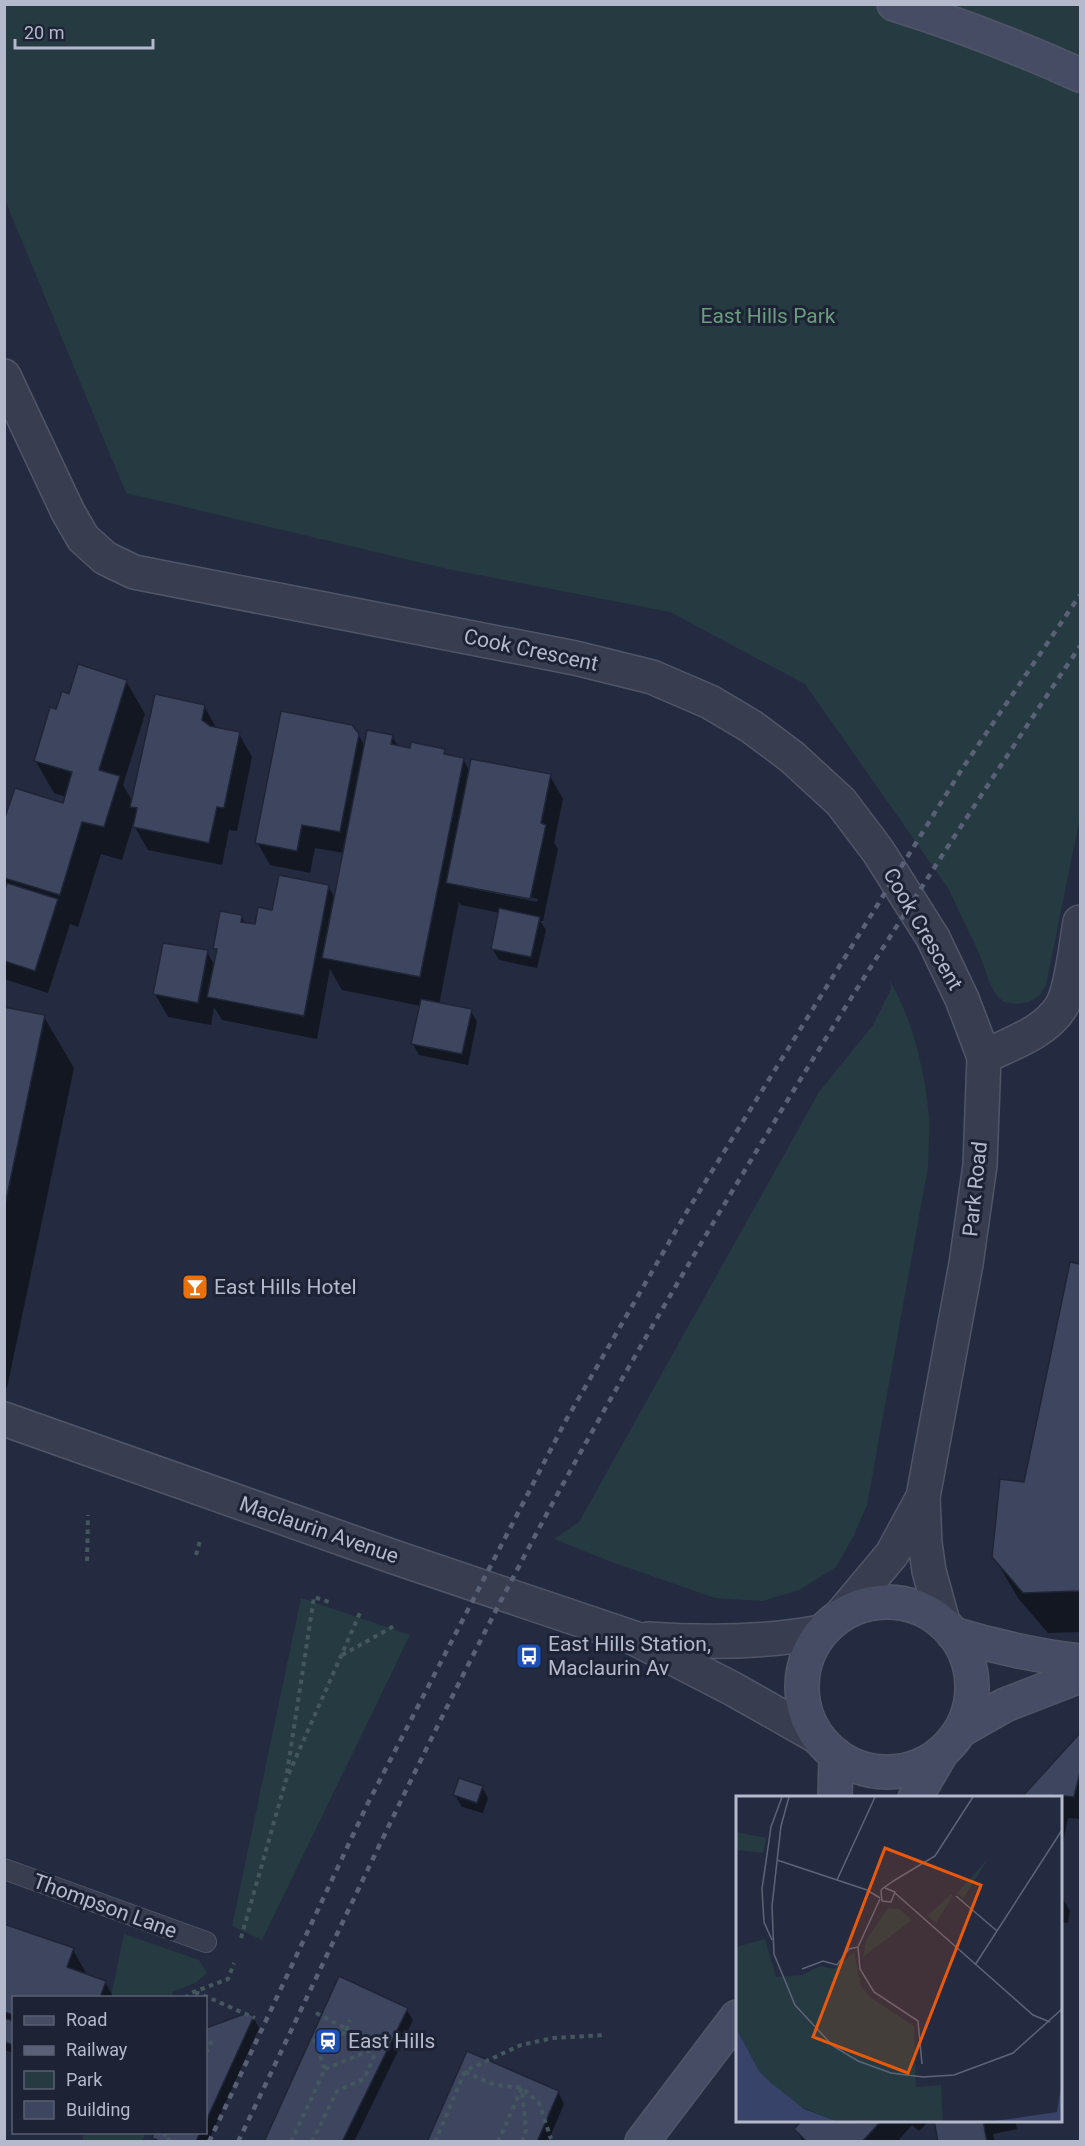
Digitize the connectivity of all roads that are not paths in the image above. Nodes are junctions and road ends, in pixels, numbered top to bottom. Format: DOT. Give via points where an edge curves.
graph roads {
  1 [pos="894,4"];
  2 [pos="1080,75"];
  3 [pos="4,376"];
  4 [pos="1080,921"];
  5 [pos="984,1057"];
  6 [pos="4,1419"];
  7 [pos="923,1497"];
  8 [pos="831,1624"];
  9 [pos="948,1628"];
  10 [pos="634,1638"];
  11 [pos="1080,1661"];
  12 [pos="1080,1676"];
  13 [pos="951,1741"];
  14 [pos="826,1746"];
  15 [pos="835,1796"];
  16 [pos="916,1796"];
  17 [pos="4,1869"];
  18 [pos="206,1942"];
  19 [pos="736,2018"];
  20 [pos="642,2142"];
  1 -- 2 [label="main road" via="1031,53"];
  3 -- 5 [label="street, Cook Crescent" via="83,538 105,558 124,568 575,658 652,677 710,702 752,728 792,757 841,802 878,851 949,969"];
  4 -- 5 [label="street" via="1061,1007 1033,1032"];
  5 -- 7 [label="street, Park Road" via="980,1165"];
  6 -- 10 [label="street, Maclaurin Avenue"];
  7 -- 8 [label="street, Park Road" via="892,1554"];
  7 -- 9 [label="street, Park Road" via="929,1571"];
  8 -- 9 [label="main road" via="866,1604 893,1602 920,1608"];
  8 -- 10 [label="street, Maclaurin Avenue" via="787,1638 750,1641"];
  8 -- 14 [label="main road" via="809,1651 802,1672 801,1694 806,1716"];
  9 -- 11 [label="main road" via="998,1648"];
  9 -- 13 [label="main road" via="966,1655 972,1681 970,1706"];
  10 -- 14 [label="street, Maclaurin Avenue" via="733,1689"];
  12 -- 13 [label="main road" via="1005,1705"];
  13 -- 14 [label="main road" via="918,1767 890,1773 861,1769"];
  13 -- 16 [label="main road"];
  14 -- 15 [label="main road"];
  17 -- 18 [label="lane, Thompson Lane"];
  19 -- 20 [label="main road"];
}
